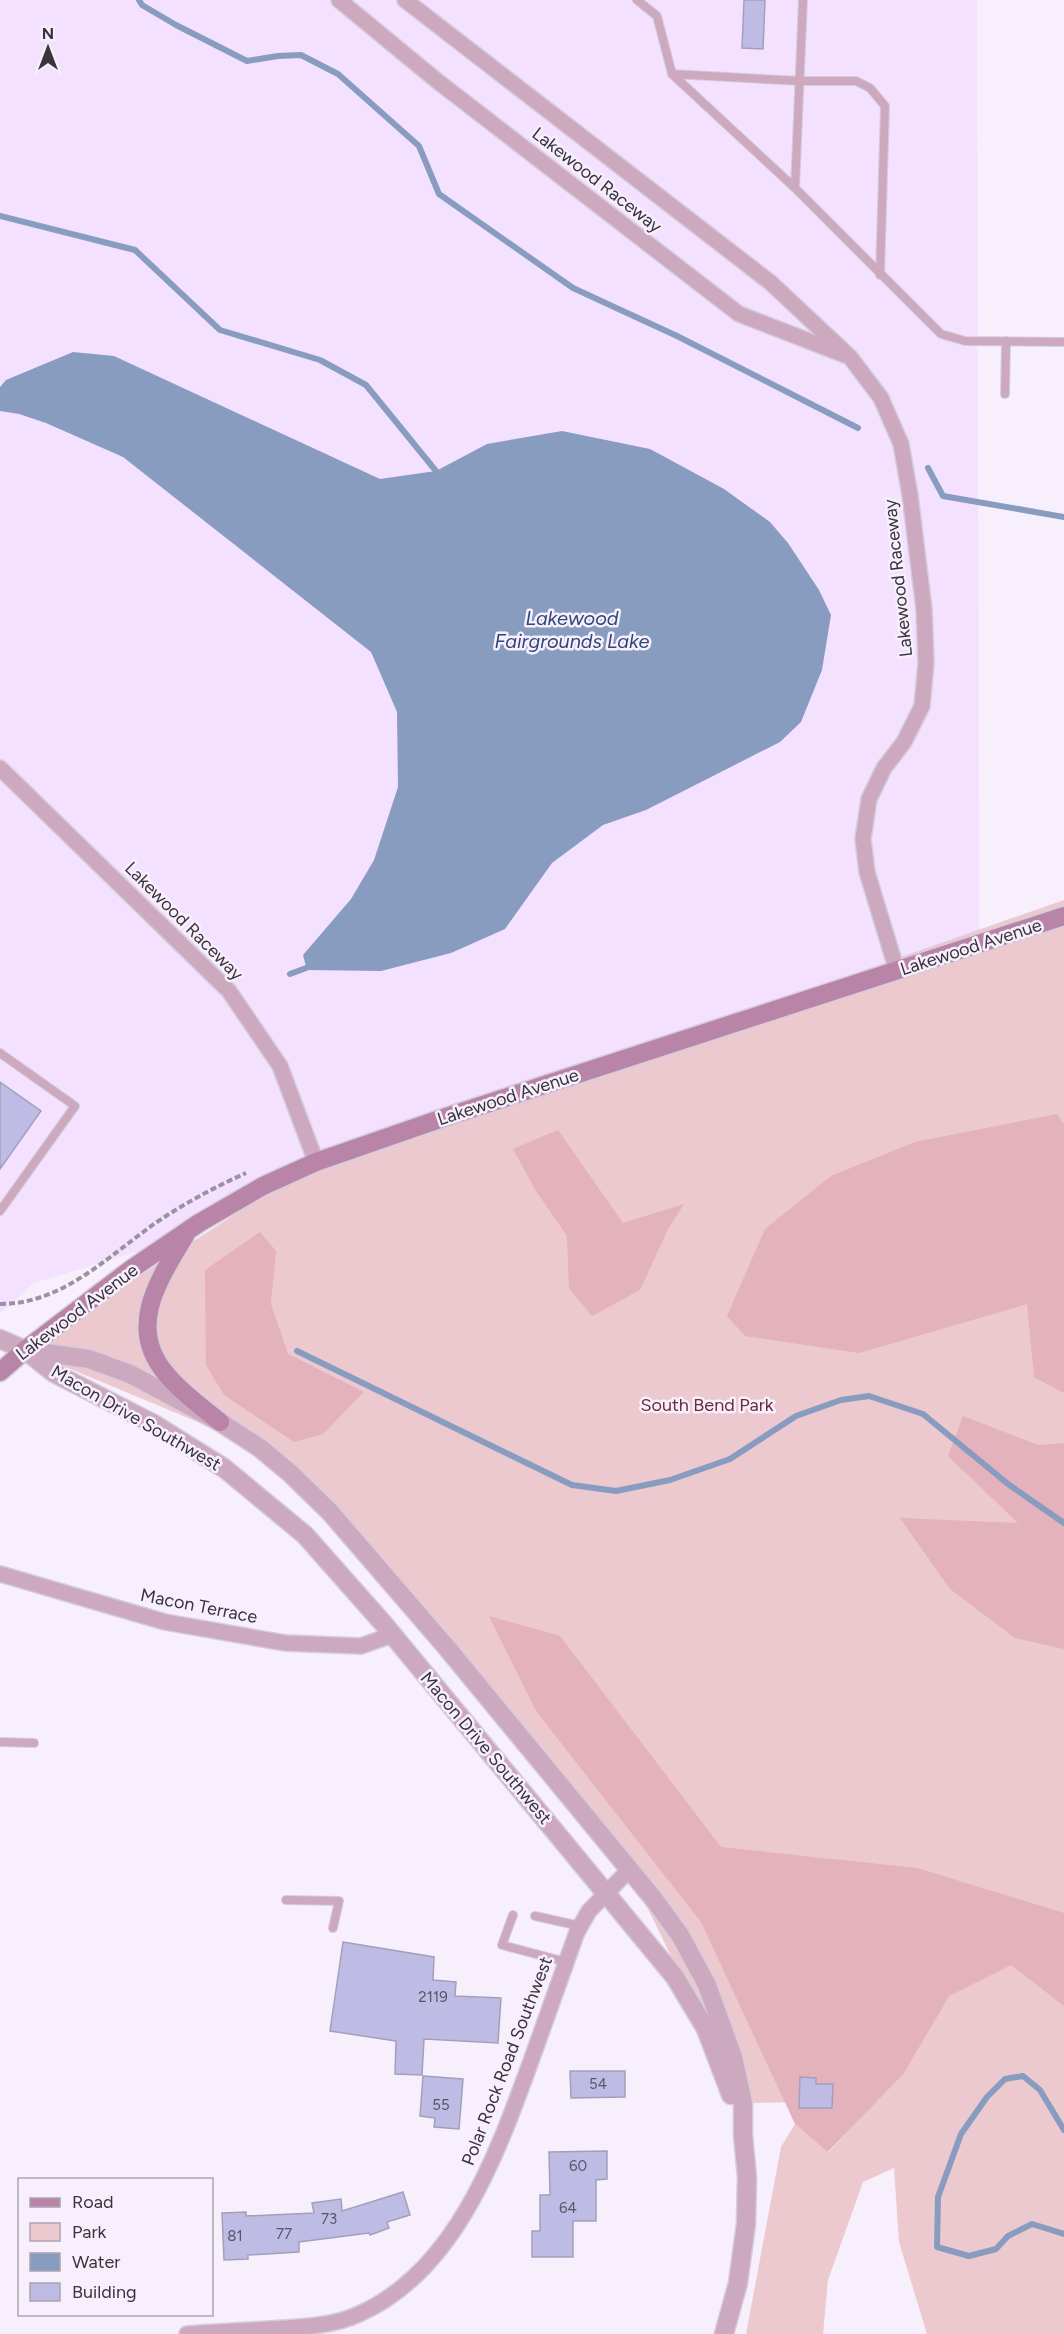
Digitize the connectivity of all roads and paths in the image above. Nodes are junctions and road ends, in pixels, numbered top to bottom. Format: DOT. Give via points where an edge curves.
graph roads {
  1 [pos="339,0"];
  2 [pos="405,0"];
  3 [pos="637,0"];
  4 [pos="803,0"];
  5 [pos="672,74"];
  6 [pos="801,81"];
  7 [pos="795,188"];
  8 [pos="880,275"];
  9 [pos="1006,341"];
  10 [pos="1064,342"];
  11 [pos="850,357"];
  12 [pos="1005,394"];
  13 [pos="0,768"];
  14 [pos="1064,916"];
  15 [pos="897,971"];
  16 [pos="0,1053"];
  17 [pos="316,1162"];
  18 [pos="252,1170"];
  19 [pos="0,1210"];
  20 [pos="189,1230"];
  21 [pos="0,1304"];
  22 [pos="0,1339"];
  23 [pos="25,1350"];
  24 [pos="0,1372"];
  25 [pos="220,1422"];
  26 [pos="0,1574"];
  27 [pos="392,1635"];
  28 [pos="0,1742"];
  29 [pos="34,1743"];
  30 [pos="629,1870"];
  31 [pos="606,1893"];
  32 [pos="286,1900"];
  33 [pos="513,1915"];
  34 [pos="535,1916"];
  35 [pos="580,1926"];
  36 [pos="333,1928"];
  37 [pos="566,1962"];
  38 [pos="743,2135"];
  39 [pos="188,2334"];
  40 [pos="724,2334"];
  1 -- 11 [label="street, Lakewood Raceway" via="435,80 739,314"];
  2 -- 11 [label="street, Lakewood Raceway" via="771,283"];
  3 -- 5 [label="lane" via="657,16"];
  4 -- 6 [label="lane"];
  5 -- 6 [label="lane"];
  5 -- 7 [label="lane"];
  6 -- 7 [label="lane"];
  6 -- 8 [label="lane" via="856,81 870,88 885,106"];
  7 -- 8 [label="lane"];
  8 -- 9 [label="lane" via="941,334 965,341"];
  9 -- 10 [label="lane"];
  9 -- 12 [label="lane"];
  11 -- 15 [label="street, Lakewood Raceway" via="881,398 901,444 924,609 926,663 922,706 869,799 863,839 867,872"];
  13 -- 17 [label="street, Lakewood Raceway" via="229,991 280,1066"];
  14 -- 15 [label="main road, Lakewood Avenue"];
  15 -- 17 [label="main road, Lakewood Avenue"];
  16 -- 19 [label="lane" via="75,1106"];
  17 -- 20 [label="main road, Lakewood Avenue" via="263,1186"];
  18 -- 21 [label="path" via="220,1184 159,1221 61,1290 22,1303"];
  20 -- 23 [label="main road, Lakewood Avenue"];
  20 -- 25 [label="main road" via="153,1295 147,1316 148,1336 167,1375"];
  22 -- 23 [label="street"];
  23 -- 24 [label="main road, Lakewood Avenue"];
  23 -- 25 [label="street, Macon Drive Southwest" via="89,1359 130,1374"];
  23 -- 27 [label="street, Macon Drive Southwest" via="54,1373 152,1423 224,1468 305,1535"];
  25 -- 30 [label="street, Macon Drive Southwest" via="260,1448 330,1512"];
  26 -- 27 [label="street, Macon Terrace" via="165,1622 285,1643 361,1646"];
  27 -- 31 [label="street, Macon Drive Southwest"];
  28 -- 29 [label="lane"];
  30 -- 31 [label="street, Polar Rock Road Southwest"];
  30 -- 38 [label="street, Macon Drive Southwest" via="680,1935 707,1985 733,2057 743,2103"];
  31 -- 35 [label="street, Polar Rock Road Southwest"];
  31 -- 38 [label="street, Macon Drive Southwest" via="675,1977 706,2029"];
  32 -- 36 [label="lane" via="339,1901"];
  33 -- 37 [label="lane" via="502,1945"];
  34 -- 35 [label="lane"];
  35 -- 37 [label="street, Polar Rock Road Southwest"];
  37 -- 39 [label="street, Polar Rock Road Southwest" via="481,2186 419,2274 396,2294 358,2315 317,2326"];
  38 -- 40 [label="street, Macon Drive Southwest" via="746,2224 738,2283"];
}
